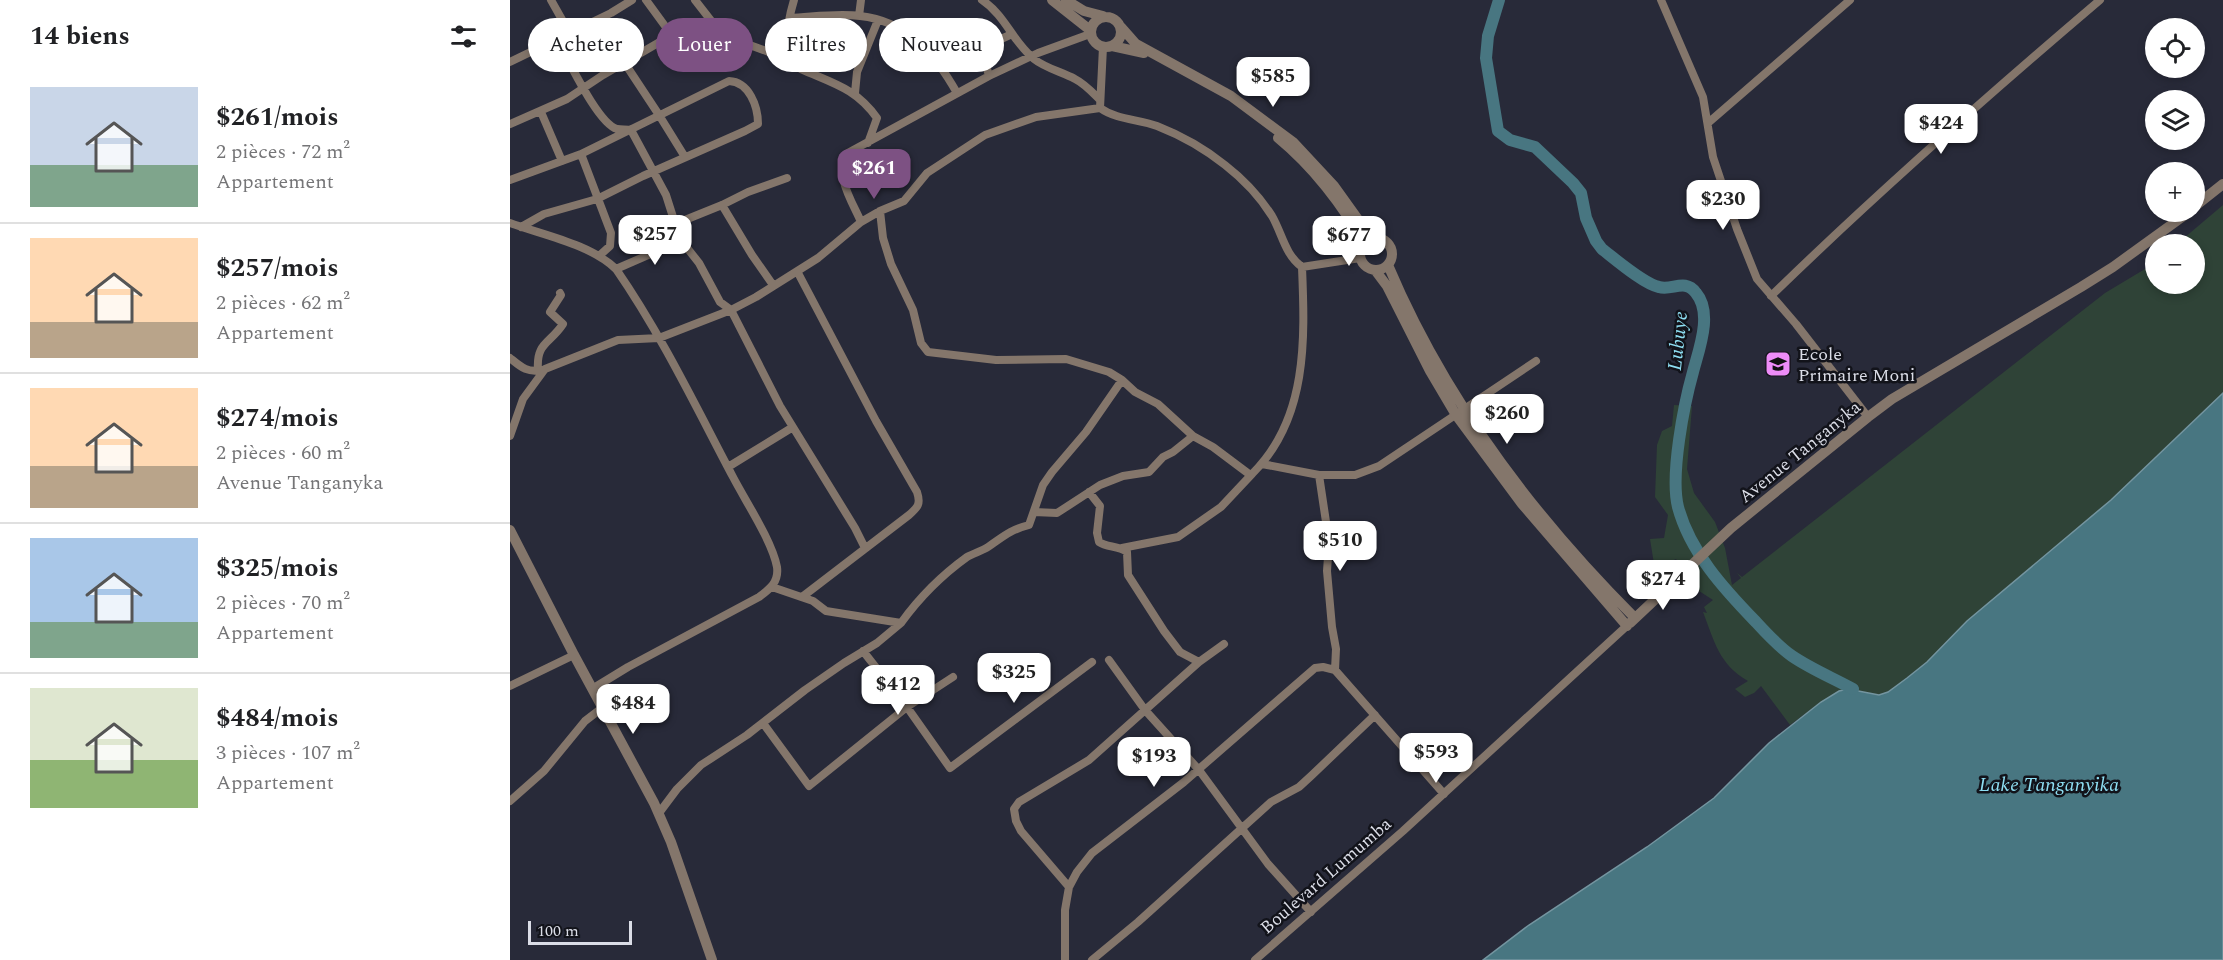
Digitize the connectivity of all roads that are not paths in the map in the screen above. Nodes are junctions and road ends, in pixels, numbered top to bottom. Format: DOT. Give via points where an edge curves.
graph roads {
  1 [pos="551,0"];
  2 [pos="631,0"];
  3 [pos="646,0"];
  4 [pos="695,0"];
  5 [pos="794,0"];
  6 [pos="861,0"];
  7 [pos="982,0"];
  8 [pos="1052,0"];
  9 [pos="1066,0"];
  10 [pos="1661,0"];
  11 [pos="1850,0"];
  12 [pos="2100,0"];
  13 [pos="860,16"];
  14 [pos="1103,16"];
  15 [pos="561,18"];
  16 [pos="600,18"];
  17 [pos="658,18"];
  18 [pos="709,18"];
  19 [pos="790,18"];
  20 [pos="878,20"];
  21 [pos="1121,27"];
  22 [pos="1090,32"];
  23 [pos="1012,34"];
  24 [pos="1107,46"];
  25 [pos="528,53"];
  26 [pos="1031,56"];
  27 [pos="510,62"];
  28 [pos="575,72"];
  29 [pos="609,72"];
  30 [pos="631,72"];
  31 [pos="808,72"];
  32 [pos="989,76"];
  33 [pos="584,88"];
  34 [pos="855,93"];
  35 [pos="957,93"];
  36 [pos="1100,104"];
  37 [pos="541,112"];
  38 [pos="659,114"];
  39 [pos="1708,123"];
  40 [pos="510,124"];
  41 [pos="631,130"];
  42 [pos="868,143"];
  43 [pos="581,154"];
  44 [pos="685,157"];
  45 [pos="562,161"];
  46 [pos="654,171"];
  47 [pos="787,178"];
  48 [pos="510,180"];
  49 [pos="2223,184"];
  50 [pos="2205,198"];
  51 [pos="597,199"];
  52 [pos="722,205"];
  53 [pos="880,211"];
  54 [pos="861,222"];
  55 [pos="2175,222"];
  56 [pos="510,223"];
  57 [pos="675,224"];
  58 [pos="520,227"];
  59 [pos="680,239"];
  60 [pos="1368,242"];
  61 [pos="599,256"];
  62 [pos="1360,258"];
  63 [pos="1388,265"];
  64 [pos="1302,267"];
  65 [pos="616,269"];
  66 [pos="1375,270"];
  67 [pos="797,271"];
  68 [pos="773,285"];
  69 [pos="560,293"];
  70 [pos="1771,296"];
  71 [pos="731,310"];
  72 [pos="659,338"];
  73 [pos="510,358"];
  74 [pos="1536,360"];
  75 [pos="542,370"];
  76 [pos="1122,380"];
  77 [pos="1461,412"];
  78 [pos="1869,417"];
  79 [pos="793,427"];
  80 [pos="510,436"];
  81 [pos="1193,436"];
  82 [pos="1262,464"];
  83 [pos="728,467"];
  84 [pos="1252,474"];
  85 [pos="1319,475"];
  86 [pos="1089,492"];
  87 [pos="1034,512"];
  88 [pos="511,534"];
  89 [pos="865,548"];
  90 [pos="1122,548"];
  91 [pos="772,587"];
  92 [pos="802,597"];
  93 [pos="1630,622"];
  94 [pos="901,623"];
  95 [pos="1224,644"];
  96 [pos="863,651"];
  97 [pos="574,655"];
  98 [pos="1109,660"];
  99 [pos="1092,662"];
  100 [pos="1199,662"];
  101 [pos="1335,670"];
  102 [pos="953,677"];
  103 [pos="510,686"];
  104 [pos="592,689"];
  105 [pos="907,707"];
  106 [pos="602,708"];
  107 [pos="1145,710"];
  108 [pos="1375,715"];
  109 [pos="763,723"];
  110 [pos="1199,770"];
  111 [pos="1444,794"];
  112 [pos="510,801"];
  113 [pos="659,813"];
  114 [pos="1243,829"];
  115 [pos="1069,887"];
  116 [pos="1311,912"];
  117 [pos="712,960"];
  118 [pos="1065,960"];
  119 [pos="1092,960"];
  120 [pos="1255,960"];
  1 -- 15 [label="street"];
  2 -- 16 [label="street"];
  3 -- 17 [label="street"];
  4 -- 18 [label="street"];
  5 -- 19 [label="street"];
  6 -- 13 [label="street"];
  7 -- 23 [label="street" via="1002,16"];
  8 -- 22 [label="street"];
  9 -- 14 [label="street"];
  10 -- 39 [label="street" via="1703,97"];
  11 -- 39 [label="street"];
  12 -- 70 [label="street" via="1861,209"];
  13 -- 19 [label="street"];
  13 -- 20 [label="street"];
  14 -- 21 [label="street" via="1114,19"];
  14 -- 22 [label="street" via="1092,24"];
  20 -- 34 [label="street" via="857,72"];
  20 -- 35 [label="street" via="913,36 940,64"];
  21 -- 24 [label="street" via="1120,38"];
  21 -- 60 [label="street" via="1136,44 1231,96 1293,142 1334,186"];
  22 -- 24 [label="street" via="1094,42"];
  22 -- 26 [label="street"];
  23 -- 26 [label="street"];
  23 -- 32 [label="street" via="988,45 983,54"];
  24 -- 36 [label="street"];
  24 -- 60 [label="street" via="1145,53 1251,116 1282,141"];
  25 -- 27 [label="street"];
  26 -- 32 [label="street"];
  26 -- 36 [label="street" via="1075,79"];
  28 -- 33 [label="street"];
  29 -- 33 [label="street"];
  30 -- 38 [label="street"];
  31 -- 34 [label="street"];
  32 -- 35 [label="street"];
  33 -- 37 [label="street"];
  33 -- 41 [label="street" via="604,120 616,129"];
  34 -- 42 [label="street" via="877,118"];
  35 -- 42 [label="street"];
  36 -- 53 [label="street" via="1035,117 985,135 927,173 904,201"];
  36 -- 64 [label="street" via="1108,113 1158,126 1226,166 1271,215 1290,255"];
  37 -- 40 [label="street"];
  37 -- 45 [label="street"];
  38 -- 41 [label="street"];
  38 -- 44 [label="street"];
  38 -- 44 [label="street" via="729,81 743,85 752,98 758,124"];
  39 -- 70 [label="street" via="1713,157 1746,255 1756,279"];
  41 -- 43 [label="street"];
  41 -- 46 [label="street"];
  42 -- 54 [label="street" via="846,154 841,164 842,177"];
  43 -- 45 [label="street"];
  43 -- 51 [label="street"];
  44 -- 46 [label="street"];
  45 -- 48 [label="street"];
  46 -- 51 [label="street"];
  46 -- 57 [label="street"];
  47 -- 52 [label="street"];
  49 -- 50 [label="street"];
  51 -- 58 [label="street" via="544,214"];
  51 -- 61 [label="street" via="612,239"];
  52 -- 57 [label="street"];
  52 -- 68 [label="street"];
  53 -- 54 [label="street"];
  53 -- 76 [label="street" via="891,264 928,352 996,360 1065,359 1109,372"];
  54 -- 67 [label="street"];
  55 -- 78 [label="street, Avenue Tanganyka" via="2112,267 1892,399"];
  56 -- 58 [label="street"];
  57 -- 59 [label="street"];
  58 -- 61 [label="street"];
  59 -- 65 [label="street"];
  59 -- 71 [label="street" via="699,263 720,302"];
  60 -- 62 [label="street" via="1360,251"];
  60 -- 63 [label="street" via="1380,239 1390,247 1392,257"];
  61 -- 65 [label="street"];
  62 -- 64 [label="street"];
  62 -- 66 [label="street" via="1363,265"];
  63 -- 66 [label="street"];
  63 -- 77 [label="street"];
  64 -- 82 [label="street" via="1303,355 1299,382 1287,421"];
  65 -- 72 [label="street"];
  66 -- 77 [label="street" via="1431,371"];
  67 -- 68 [label="street"];
  67 -- 89 [label="street" via="919,495 918,507"];
  68 -- 71 [label="street"];
  69 -- 75 [label="street" via="550,312 563,324 537,356"];
  70 -- 78 [label="street"];
  71 -- 72 [label="street"];
  71 -- 79 [label="street"];
  72 -- 75 [label="street" via="618,340"];
  72 -- 83 [label="street"];
  73 -- 75 [label="street" via="530,372"];
  74 -- 77 [label="street"];
  75 -- 80 [label="street" via="523,399"];
  76 -- 81 [label="street" via="1158,404"];
  76 -- 87 [label="street" via="1052,472 1038,495"];
  77 -- 85 [label="street" via="1379,466 1354,474"];
  77 -- 93 [label="street"];
  78 -- 93 [label="street, Avenue Tanganyka" via="1731,528"];
  79 -- 83 [label="street"];
  79 -- 89 [label="street"];
  81 -- 84 [label="street"];
  81 -- 86 [label="street" via="1149,472 1123,476"];
  82 -- 84 [label="street"];
  82 -- 85 [label="street"];
  83 -- 91 [label="street" via="772,554 777,576"];
  84 -- 90 [label="street" via="1221,507 1178,537"];
  85 -- 101 [label="street" via="1329,542 1327,571"];
  86 -- 87 [label="street" via="1057,513"];
  86 -- 90 [label="street" via="1100,506 1099,542"];
  87 -- 94 [label="street" via="1029,525 1010,530 959,563"];
  88 -- 97 [label="street"];
  89 -- 92 [label="street"];
  90 -- 100 [label="street" via="1127,552 1128,575 1164,631 1180,652"];
  91 -- 92 [label="street"];
  91 -- 104 [label="street"];
  92 -- 94 [label="street" via="826,610"];
  93 -- 111 [label="street, Boulevard Lumumba"];
  94 -- 96 [label="street"];
  95 -- 100 [label="street"];
  96 -- 105 [label="street"];
  96 -- 109 [label="street"];
  97 -- 103 [label="street"];
  97 -- 104 [label="street"];
  98 -- 107 [label="street"];
  99 -- 105 [label="street" via="950,768"];
  100 -- 107 [label="street"];
  101 -- 108 [label="street"];
  101 -- 110 [label="street" via="1323,667 1310,671"];
  102 -- 105 [label="street"];
  104 -- 106 [label="street"];
  105 -- 109 [label="street" via="809,786"];
  106 -- 112 [label="street" via="585,721 544,771"];
  106 -- 113 [label="street"];
  107 -- 110 [label="street"];
  107 -- 115 [label="street" via="1089,760 1018,802 1014,809 1021,831"];
  108 -- 111 [label="street"];
  108 -- 114 [label="street" via="1305,782 1270,802"];
  109 -- 113 [label="street" via="701,765"];
  110 -- 114 [label="street"];
  110 -- 115 [label="street" via="1092,853"];
  111 -- 116 [label="street, Boulevard Lumumba"];
  113 -- 117 [label="street"];
  114 -- 116 [label="street"];
  114 -- 119 [label="street"];
  115 -- 118 [label="street"];
  116 -- 120 [label="street, Boulevard Lumumba"];
}
